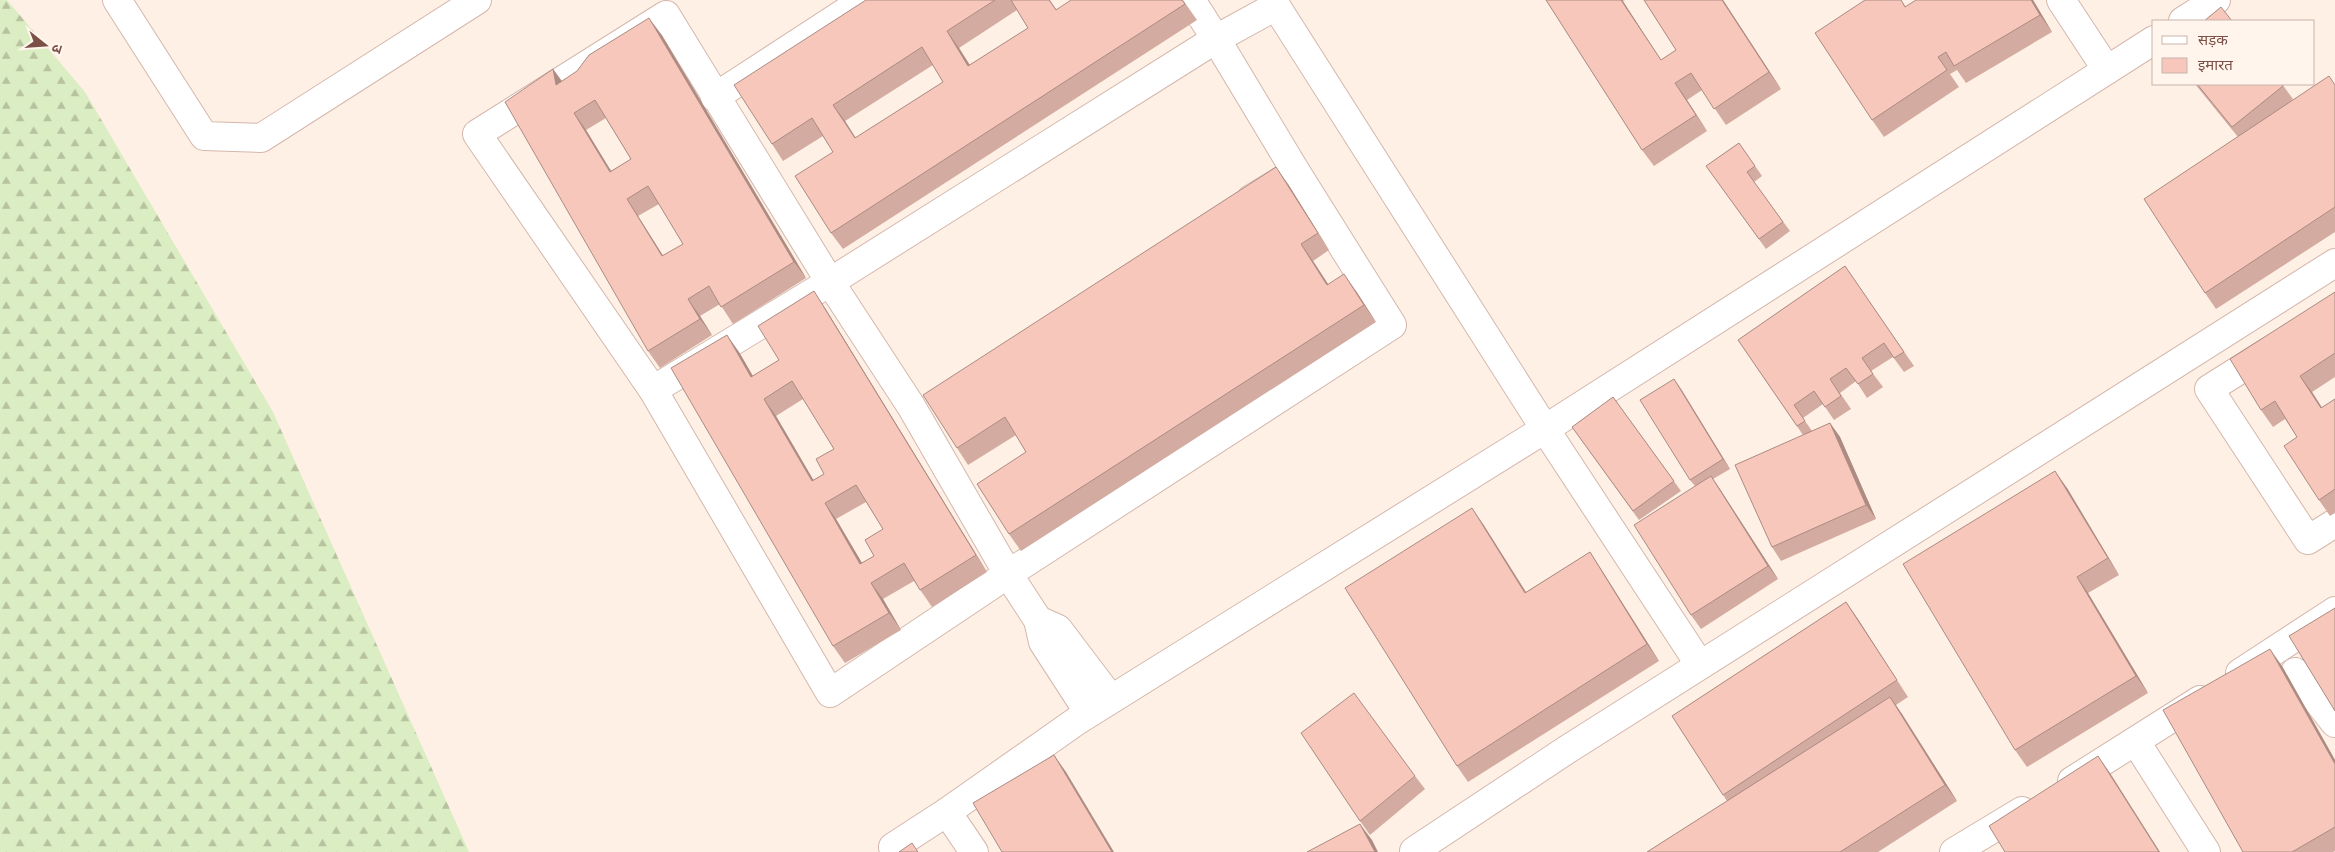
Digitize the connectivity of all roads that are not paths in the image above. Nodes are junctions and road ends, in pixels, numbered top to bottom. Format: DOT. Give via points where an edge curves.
graph roads {
  1 [pos="117,0"];
  2 [pos="477,0"];
  3 [pos="864,0"];
  4 [pos="1190,0"];
  5 [pos="2061,0"];
  6 [pos="2216,0"];
  7 [pos="1278,2"];
  8 [pos="2185,20"];
  9 [pos="1216,39"];
  10 [pos="2152,41"];
  11 [pos="2106,70"];
  12 [pos="715,97"];
  13 [pos="1296,172"];
  14 [pos="1229,213"];
  15 [pos="2335,264"];
  16 [pos="830,282"];
  17 [pos="2285,341"];
  18 [pos="653,390"];
  19 [pos="936,391"];
  20 [pos="912,406"];
  21 [pos="1545,430"];
  22 [pos="2335,523"];
  23 [pos="1008,574"];
  24 [pos="2335,611"];
  25 [pos="1700,665"];
  26 [pos="2295,672"];
  27 [pos="1100,706"];
  28 [pos="2335,723"];
  29 [pos="2136,742"];
  30 [pos="947,812"];
  31 [pos="893,847"];
  32 [pos="1414,850"];
  33 [pos="974,852"];
  34 [pos="1954,852"];
  35 [pos="2206,852"];
  1 -- 2 [label="street" via="204,136 260,138"];
  3 -- 12 [label="street"];
  4 -- 9 [label="street"];
  5 -- 11 [label="street"];
  6 -- 8 [label="street"];
  7 -- 9 [label="street"];
  7 -- 21 [label="street"];
  9 -- 13 [label="street"];
  9 -- 16 [label="street"];
  10 -- 11 [label="street"];
  11 -- 21 [label="street"];
  12 -- 16 [label="street"];
  12 -- 18 [label="street" via="666,15 476,134"];
  13 -- 14 [label="street"];
  13 -- 23 [label="street" via="1392,325"];
  15 -- 25 [label="street"];
  16 -- 18 [label="street"];
  16 -- 20 [label="street"];
  17 -- 22 [label="street" via="2210,389 2308,540"];
  18 -- 23 [label="street" via="830,693"];
  19 -- 20 [label="street"];
  20 -- 23 [label="street"];
  21 -- 25 [label="street"];
  21 -- 27 [label="street"];
  23 -- 27 [label="street" via="1038,620 1058,629"];
  24 -- 29 [label="street"];
  25 -- 32 [label="street"];
  26 -- 28 [label="street"];
  27 -- 30 [label="street"];
  29 -- 34 [label="street"];
  29 -- 35 [label="street"];
  30 -- 31 [label="street"];
  30 -- 33 [label="street"];
}
